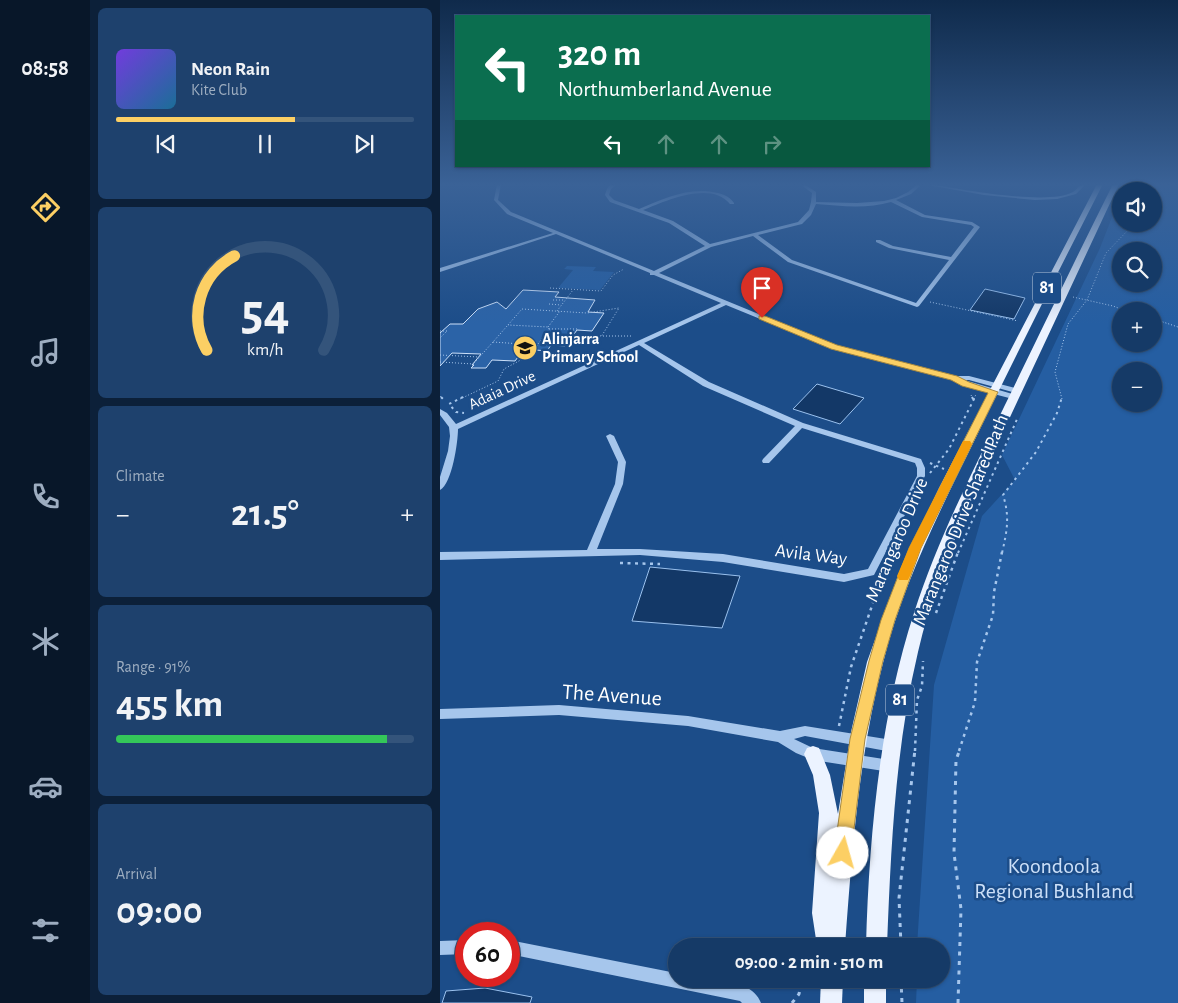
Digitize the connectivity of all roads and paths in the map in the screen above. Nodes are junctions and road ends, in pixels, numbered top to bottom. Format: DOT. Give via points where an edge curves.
graph roads {
  1 [pos="547,231"];
  2 [pos="685,231"];
  3 [pos="771,231"];
  4 [pos="974,231"];
  5 [pos="1075,231"];
  6 [pos="1093,231"];
  7 [pos="1128,232"];
  8 [pos="554,234"];
  9 [pos="755,235"];
  10 [pos="878,241"];
  11 [pos="709,246"];
  12 [pos="952,259"];
  13 [pos="616,266"];
  14 [pos="624,269"];
  15 [pos="440,270"];
  16 [pos="630,271"];
  17 [pos="652,274"];
  18 [pos="550,288"];
  19 [pos="573,290"];
  20 [pos="1062,294"];
  21 [pos="553,300"];
  22 [pos="565,300"];
  23 [pos="921,300"];
  24 [pos="1087,300"];
  25 [pos="726,303"];
  26 [pos="549,304"];
  27 [pos="561,305"];
  28 [pos="1112,306"];
  29 [pos="557,311"];
  30 [pos="561,311"];
  31 [pos="1162,322"];
  32 [pos="1028,324"];
  33 [pos="508,325"];
  34 [pos="1178,327"];
  35 [pos="549,328"];
  36 [pos="579,329"];
  37 [pos="574,330"];
  38 [pos="440,331"];
  39 [pos="570,336"];
  40 [pos="601,337"];
  41 [pos="440,338"];
  42 [pos="637,339"];
  43 [pos="493,342"];
  44 [pos="536,345"];
  45 [pos="563,345"];
  46 [pos="440,355"];
  47 [pos="480,357"];
  48 [pos="440,362"];
  49 [pos="954,378"];
  50 [pos="979,388"];
  51 [pos="995,388"];
  52 [pos="968,391"];
  53 [pos="1015,394"];
  54 [pos="440,396"];
  55 [pos="444,400"];
  56 [pos="974,401"];
  57 [pos="440,410"];
  58 [pos="467,413"];
  59 [pos="1018,416"];
  60 [pos="800,425"];
  61 [pos="454,428"];
  62 [pos="610,436"];
  63 [pos="924,460"];
  64 [pos="766,461"];
  65 [pos="946,469"];
  66 [pos="920,480"];
  67 [pos="982,480"];
  68 [pos="440,486"];
  69 [pos="591,552"];
  70 [pos="440,556"];
  71 [pos="614,562"];
  72 [pos="661,564"];
  73 [pos="932,619"];
  74 [pos="923,654"];
  75 [pos="440,714"];
  76 [pos="780,737"];
  77 [pos="857,739"];
  78 [pos="892,746"];
  79 [pos="813,754"];
  80 [pos="855,760"];
  81 [pos="890,766"];
  82 [pos="826,938"];
  83 [pos="835,938"];
  84 [pos="876,938"];
  85 [pos="900,938"];
  86 [pos="455,947"];
  87 [pos="440,948"];
  88 [pos="520,949"];
  89 [pos="800,988"];
  90 [pos="832,988"];
  91 [pos="875,988"];
  92 [pos="901,988"];
  93 [pos="753,1003"];
  94 [pos="792,1003"];
  95 [pos="831,1003"];
  96 [pos="875,1003"];
  97 [pos="902,1003"];
  98 [pos="958,1003"];
  1 -- 8 [label="street"];
  2 -- 11 [label="street"];
  3 -- 9 [label="street"];
  4 -- 12 [label="street"];
  5 -- 32 [label="main road, Marangaroo Drive / 81"];
  6 -- 20 [label="main road, 81"];
  7 -- 24 [label="path" via="1106,253"];
  8 -- 15 [label="street"];
  8 -- 17 [label="street"];
  9 -- 11 [label="street"];
  9 -- 23 [label="street" via="790,261 917,304"];
  10 -- 12 [label="street" via="891,247"];
  11 -- 17 [label="street"];
  12 -- 23 [label="street"];
  13 -- 14 [label="path"];
  14 -- 16 [label="path"];
  14 -- 19 [label="path" via="613,275 601,291"];
  17 -- 25 [label="street"];
  18 -- 19 [label="path"];
  19 -- 22 [label="path"];
  20 -- 24 [label="path"];
  20 -- 53 [label="main road, 81"];
  21 -- 22 [label="path"];
  22 -- 27 [label="path"];
  23 -- 32 [label="path"];
  24 -- 28 [label="path"];
  24 -- 98 [label="path" via="1068,324 1055,372 1062,400 1057,413 1036,452 1003,495 1008,525 994,592 993,615 977,662 975,702 956,760 954,853 961,909"];
  25 -- 42 [label="street, Adaia Drive"];
  25 -- 49 [label="street" via="834,347"];
  26 -- 27 [label="path"];
  27 -- 29 [label="path"];
  29 -- 30 [label="path"];
  29 -- 33 [label="path" via="522,309"];
  30 -- 35 [label="path"];
  30 -- 40 [label="path" via="587,313 619,308"];
  31 -- 34 [label="path"];
  32 -- 51 [label="main road, Marangaroo Drive / 81"];
  33 -- 35 [label="path"];
  33 -- 43 [label="path"];
  35 -- 37 [label="path"];
  35 -- 58 [label="path" via="530,355 504,369 498,381 449,404 456,412"];
  36 -- 37 [label="path"];
  37 -- 39 [label="path"];
  38 -- 41 [label="path" via="446,331"];
  39 -- 40 [label="path"];
  39 -- 45 [label="path"];
  40 -- 42 [label="path"];
  42 -- 60 [label="street" via="706,384"];
  42 -- 61 [label="street, Adaia Drive"];
  43 -- 44 [label="path"];
  43 -- 47 [label="path"];
  46 -- 47 [label="path"];
  47 -- 48 [label="path" via="473,364"];
  49 -- 50 [label="street"];
  49 -- 51 [label="street" via="969,378"];
  50 -- 51 [label="street"];
  50 -- 56 [label="path"];
  51 -- 53 [label="street"];
  51 -- 65 [label="main road, Marangaroo Drive / 81"];
  52 -- 56 [label="path"];
  53 -- 67 [label="main road, 81"];
  54 -- 55 [label="path"];
  56 -- 65 [label="path"];
  57 -- 61 [label="street"];
  59 -- 67 [label="path, Marangaroo Drive Shared Path"];
  60 -- 64 [label="street"];
  60 -- 66 [label="street" via="918,462"];
  61 -- 68 [label="street" via="446,474"];
  62 -- 69 [label="street" via="622,462 620,484"];
  63 -- 65 [label="path"];
  65 -- 66 [label="path"];
  65 -- 77 [label="main road, Marangaroo Drive / 81" via="902,582 876,661"];
  66 -- 69 [label="street, Avila Way" via="871,572 860,575 844,578 723,558"];
  67 -- 73 [label="path, Marangaroo Drive Shared Path" via="940,605"];
  67 -- 78 [label="main road, 81" via="939,560 910,653"];
  69 -- 70 [label="street, Avila Way"];
  71 -- 72 [label="path"];
  74 -- 85 [label="path, Marangaroo Drive Shared Path" via="923,681 917,700 917,728 899,898"];
  75 -- 76 [label="street, The Avenue" via="559,710 688,721"];
  76 -- 77 [label="street, The Avenue" via="805,731"];
  76 -- 79 [label="street, The Avenue"];
  77 -- 78 [label="street, The Avenue"];
  77 -- 80 [label="main road, Marangaroo Drive / 81"];
  78 -- 81 [label="main road, 81"];
  79 -- 80 [label="street, The Avenue"];
  79 -- 82 [label="main road" via="825,784 830,815 822,910"];
  80 -- 81 [label="street, The Avenue"];
  80 -- 83 [label="main road, Marangaroo Drive / 81"];
  81 -- 84 [label="main road, 81" via="882,835"];
  86 -- 87 [label="street"];
  88 -- 93 [label="street" via="744,994"];
  89 -- 94 [label="path"];
  90 -- 95 [label="main road"];
  91 -- 96 [label="main road"];
  92 -- 97 [label="path"];
}
